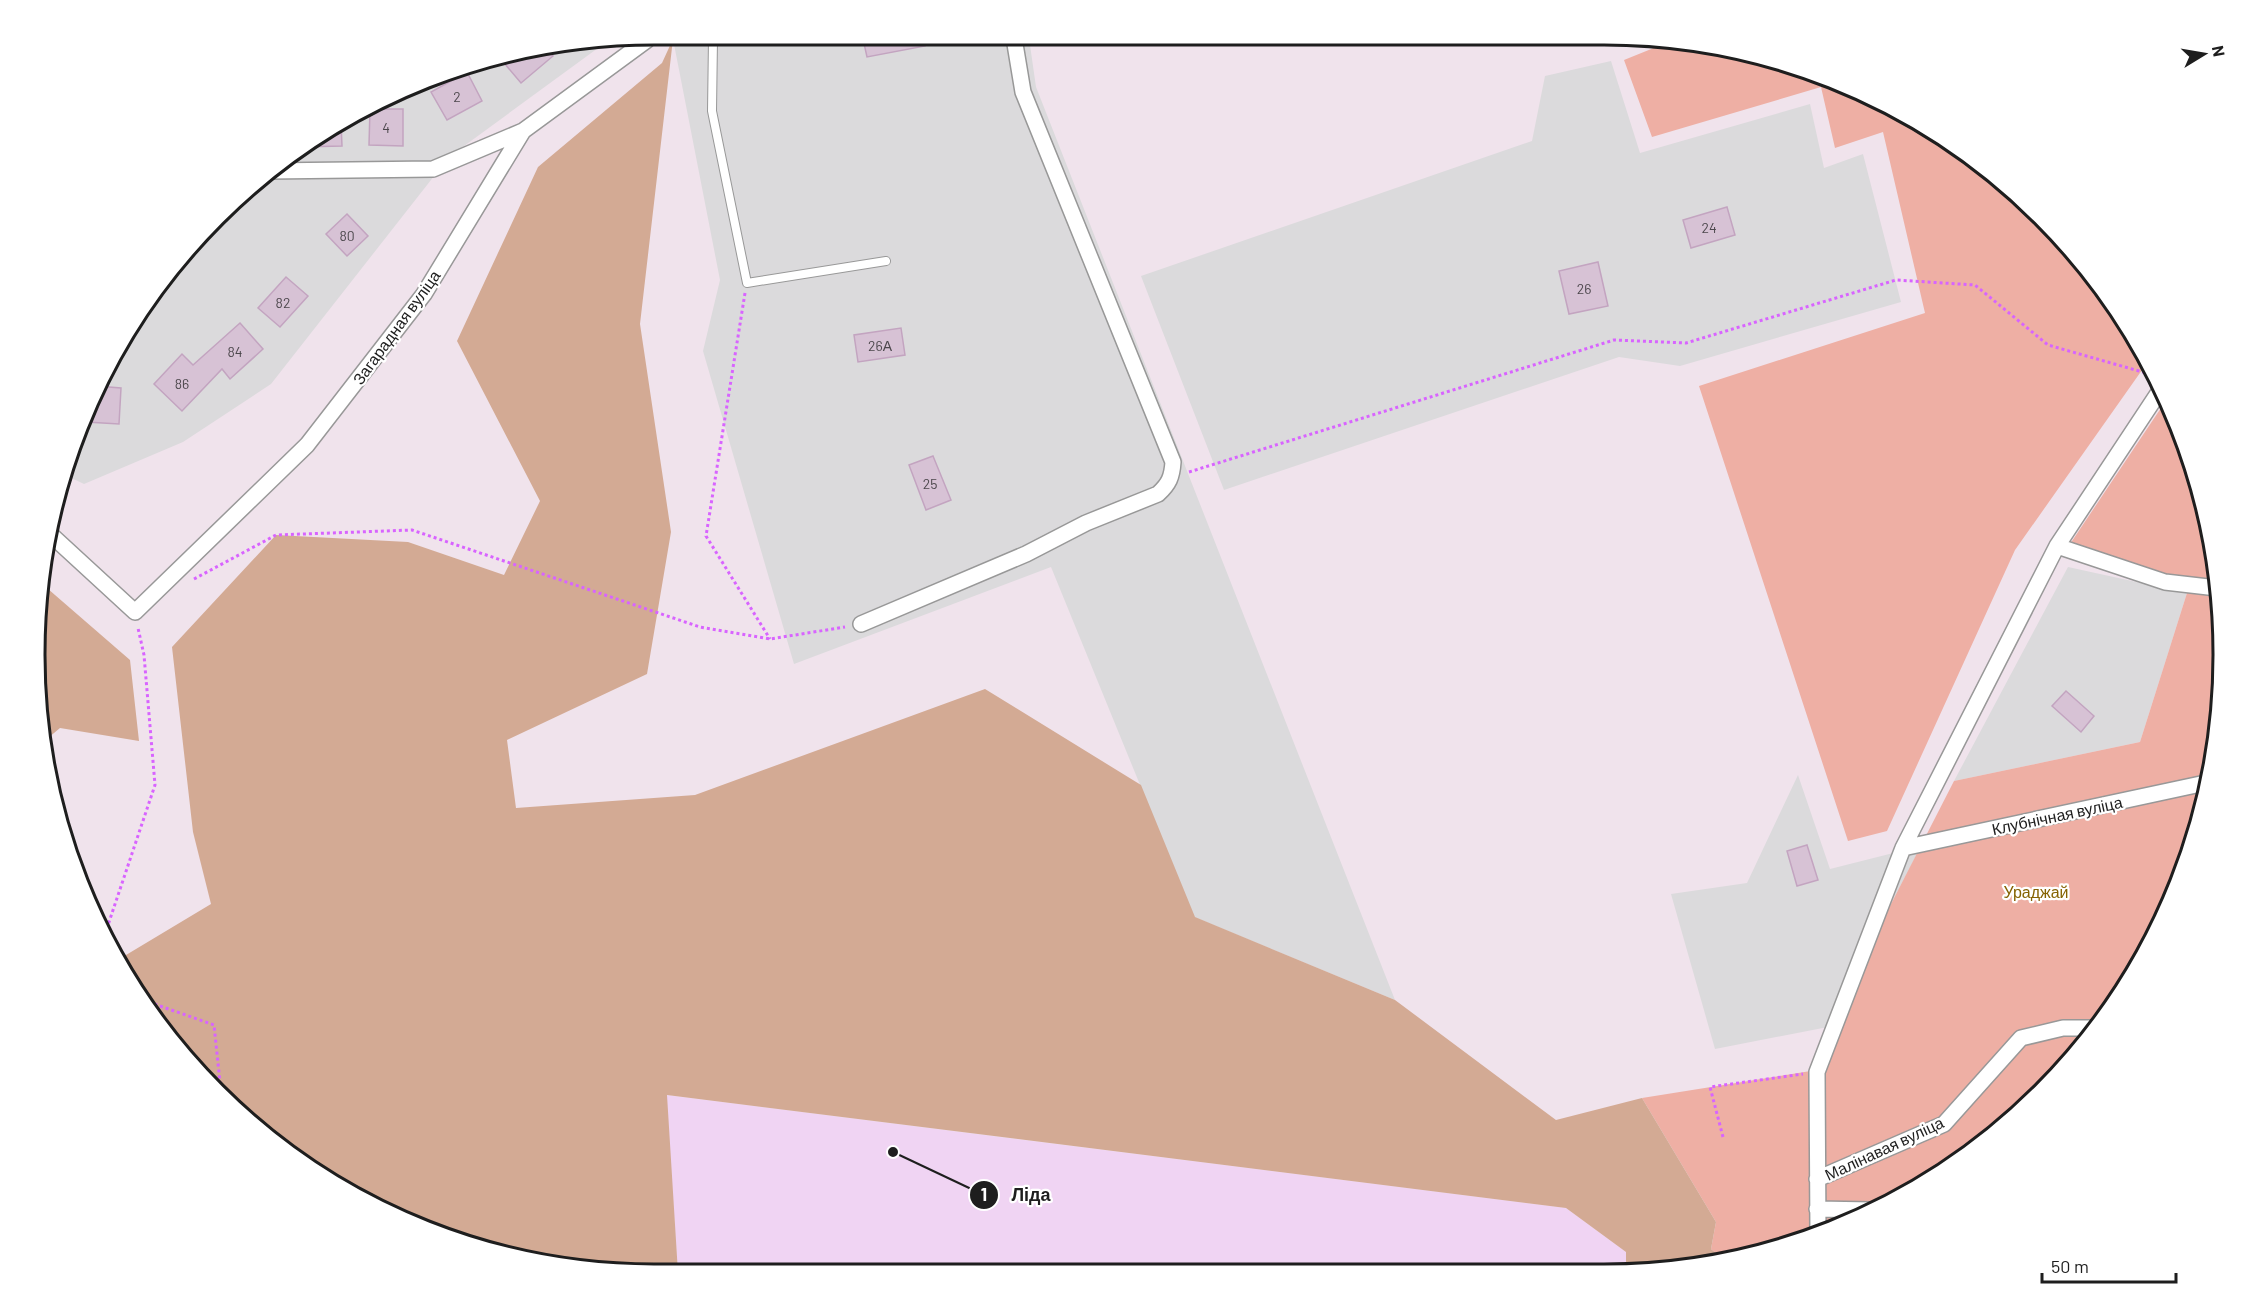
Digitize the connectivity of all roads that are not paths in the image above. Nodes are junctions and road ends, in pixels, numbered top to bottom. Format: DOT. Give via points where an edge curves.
graph roads {
  1 [pos="640,45"];
  2 [pos="713,45"];
  3 [pos="1015,45"];
  4 [pos="523,131"];
  5 [pos="283,171"];
  6 [pos="886,261"];
  7 [pos="2156,397"];
  8 [pos="56,540"];
  9 [pos="2057,546"];
  10 [pos="2209,587"];
  11 [pos="861,624"];
  12 [pos="2198,785"];
  13 [pos="1903,848"];
  14 [pos="2085,1028"];
  15 [pos="1817,1179"];
  16 [pos="1817,1209"];
  17 [pos="1855,1210"];
  18 [pos="1818,1225"];
  1 -- 4 [label="street, Загарадная вуліца"];
  2 -- 6 [label="lane" via="712,111 747,283"];
  3 -- 11 [label="street" via="1023,92 1173,462 1171,478 1158,494"];
  4 -- 5 [label="street" via="433,169"];
  4 -- 8 [label="street, Загарадная вуліца" via="424,294 307,445 135,612"];
  7 -- 9 [label="street"];
  9 -- 10 [label="street" via="2165,582"];
  9 -- 13 [label="street"];
  12 -- 13 [label="street, Клубнічная вуліца"];
  13 -- 15 [label="street" via="1816,1072"];
  14 -- 15 [label="street, Малінавая вуліца" via="2063,1028 2021,1038 1944,1124"];
  15 -- 16 [label="street"];
  16 -- 17 [label="street"];
  16 -- 18 [label="street"];
}
